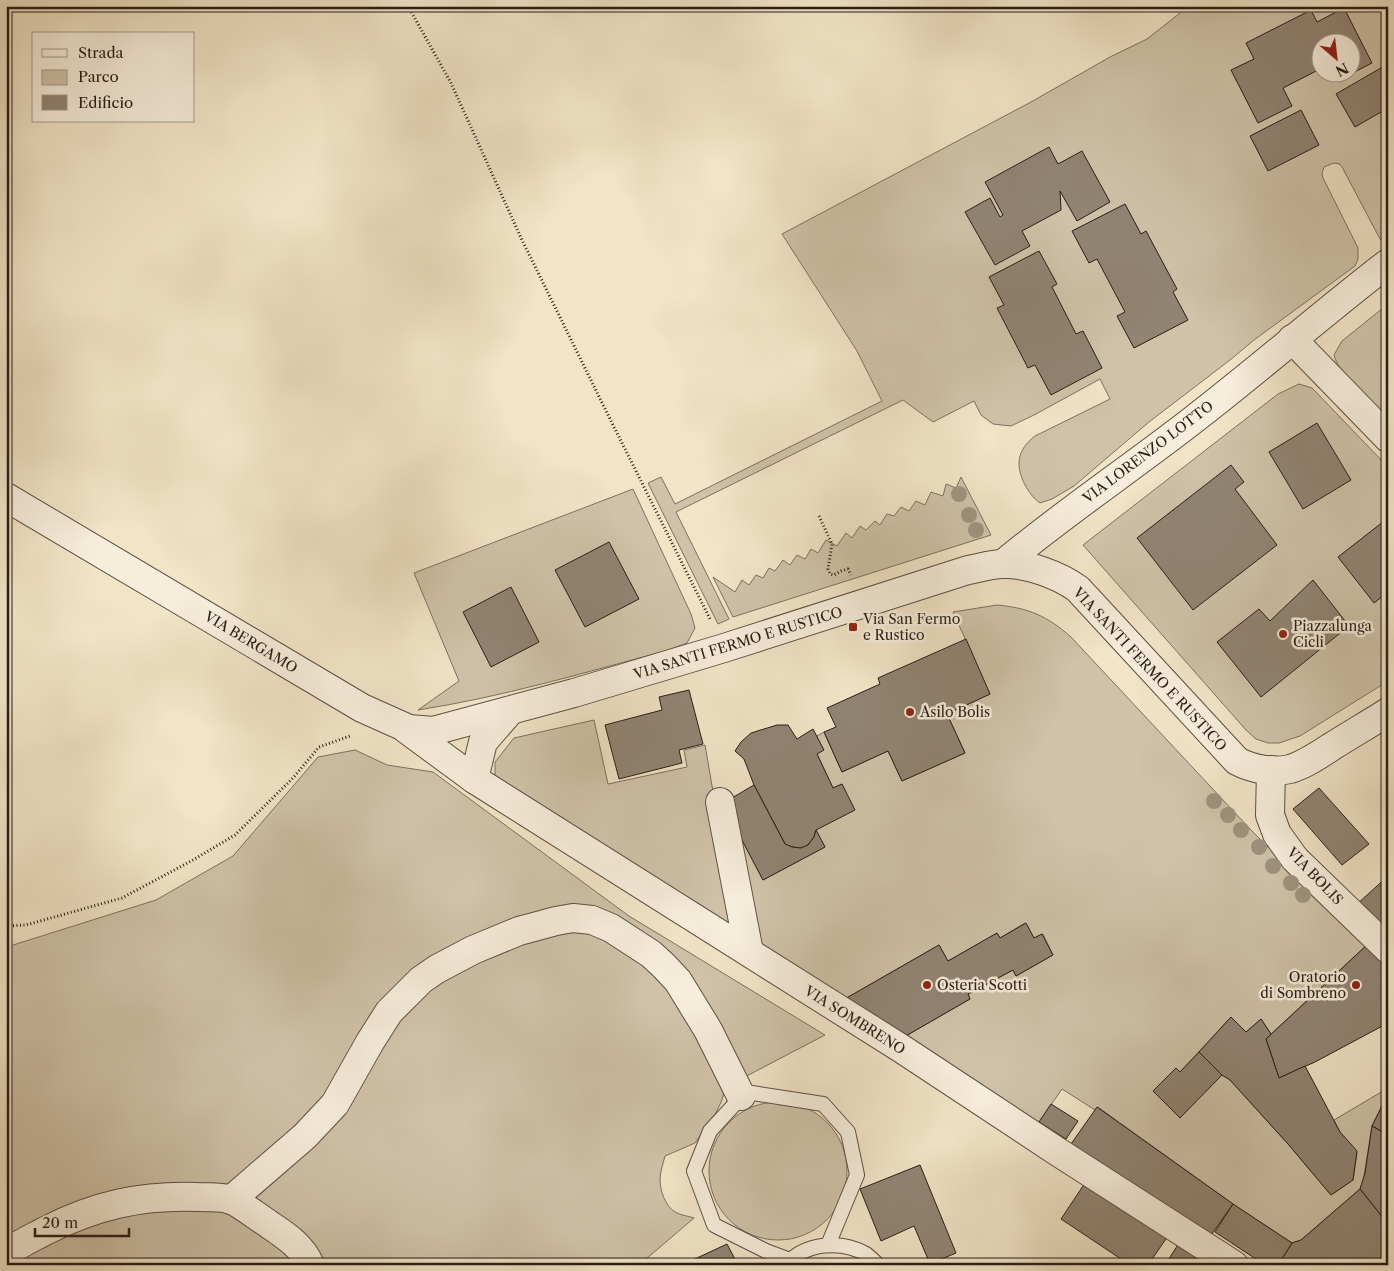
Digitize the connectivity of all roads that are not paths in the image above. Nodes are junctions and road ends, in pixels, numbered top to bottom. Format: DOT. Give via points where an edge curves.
graph roads {
  1 [pos="1388,263"];
  2 [pos="1292,338"];
  3 [pos="1388,438"];
  4 [pos="6,497"];
  5 [pos="1003,564"];
  6 [pos="510,711"];
  7 [pos="1388,712"];
  8 [pos="403,726"];
  9 [pos="1271,770"];
  10 [pos="474,779"];
  11 [pos="720,802"];
  12 [pos="1388,949"];
  13 [pos="749,952"];
  14 [pos="741,1096"];
  15 [pos="231,1200"];
  16 [pos="828,1245"];
  17 [pos="6,1254"];
  18 [pos="788,1262"];
  19 [pos="310,1265"];
  20 [pos="878,1265"];
  21 [pos="1234,1265"];
  1 -- 2 [label="street, VIA LORENZO LOTTO"];
  2 -- 3 [label="street"];
  2 -- 5 [label="street, VIA LORENZO LOTTO" via="1193,420"];
  4 -- 8 [label="street, VIA BERGAMO" via="362,708"];
  5 -- 6 [label="street, VIA SANTI FERMO E RUSTICO" via="968,570 724,648"];
  5 -- 9 [label="street, VIA SANTI FERMO E RUSTICO" via="1049,573 1078,589 1236,761"];
  6 -- 8 [label="street, VIA BERGAMO" via="433,731"];
  6 -- 10 [label="street" via="484,742"];
  7 -- 9 [label="street" via="1306,762 1288,769"];
  8 -- 10 [label="street, VIA SOMBRENO"];
  9 -- 12 [label="street, VIA BOLIS" via="1270,815 1277,834 1296,859"];
  10 -- 13 [label="street, VIA SOMBRENO"];
  11 -- 13 [label="street"];
  13 -- 21 [label="street, VIA SOMBRENO"];
  14 -- 15 [label="street" via="678,980 651,954 611,928 592,920 574,918 519,932 473,950 421,980 389,1012 335,1104 305,1136"];
  14 -- 16 [label="lane" via="746,1092 823,1104 848,1132 857,1175"];
  14 -- 18 [label="lane" via="710,1131 694,1171 714,1226"];
  15 -- 17 [label="street" via="177,1196 116,1203 65,1221"];
  15 -- 19 [label="street" via="294,1241"];
  16 -- 18 [label="lane" via="808,1250"];
  16 -- 20 [label="lane" via="848,1247 867,1255"];
}
